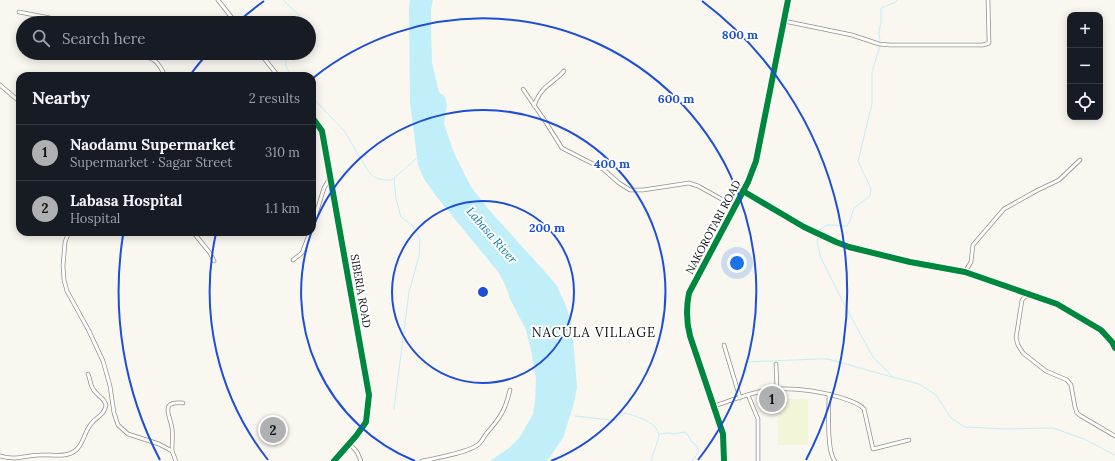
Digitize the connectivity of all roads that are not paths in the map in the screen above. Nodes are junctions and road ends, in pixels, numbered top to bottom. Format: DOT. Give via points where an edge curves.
graph roads {
  1 [pos="218,0"];
  2 [pos="788,0"];
  3 [pos="988,0"];
  4 [pos="19,12"];
  5 [pos="40,16"];
  6 [pos="231,16"];
  7 [pos="784,21"];
  8 [pos="156,60"];
  9 [pos="265,60"];
  10 [pos="564,71"];
  11 [pos="163,72"];
  12 [pos="275,72"];
  13 [pos="0,85"];
  14 [pos="523,89"];
  15 [pos="16,99"];
  16 [pos="534,106"];
  17 [pos="316,123"];
  18 [pos="1080,160"];
  19 [pos="330,178"];
  20 [pos="743,191"];
  21 [pos="734,206"];
  22 [pos="316,214"];
  23 [pos="67,236"];
  24 [pos="195,236"];
  25 [pos="308,236"];
  26 [pos="294,260"];
  27 [pos="214,261"];
  28 [pos="965,272"];
  29 [pos="1031,296"];
  30 [pos="724,345"];
  31 [pos="1115,348"];
  32 [pos="776,364"];
  33 [pos="88,374"];
  34 [pos="777,389"];
  35 [pos="510,390"];
  36 [pos="829,394"];
  37 [pos="748,395"];
  38 [pos="740,398"];
  39 [pos="183,403"];
  40 [pos="714,406"];
  41 [pos="1115,436"];
  42 [pos="908,440"];
  43 [pos="350,444"];
  44 [pos="172,451"];
  45 [pos="0,456"];
  46 [pos="176,461"];
  47 [pos="334,461"];
  48 [pos="361,461"];
  49 [pos="422,461"];
  50 [pos="724,461"];
  51 [pos="758,461"];
  52 [pos="835,461"];
  1 -- 6 [label="street"];
  2 -- 7 [label="street, NAKOROTARI ROAD"];
  3 -- 7 [label="street" via="989,44 983,45 879,44 852,35"];
  4 -- 5 [label="street"];
  7 -- 20 [label="street, NAKOROTARI ROAD" via="758,153"];
  8 -- 11 [label="street"];
  9 -- 12 [label="street"];
  10 -- 16 [label="street" via="545,87"];
  13 -- 15 [label="street"];
  14 -- 16 [label="street"];
  16 -- 21 [label="street" via="562,148 603,169 630,190 689,183"];
  17 -- 19 [label="street, SIBERIA ROAD" via="322,131"];
  18 -- 28 [label="street" via="1059,180 1004,209 973,245 971,262"];
  19 -- 22 [label="street"];
  19 -- 43 [label="street, SIBERIA ROAD" via="369,394 366,422"];
  20 -- 21 [label="street, NAKOROTARI ROAD"];
  20 -- 28 [label="street" via="820,236 849,247"];
  21 -- 40 [label="street, NAKOROTARI ROAD" via="690,293 686,312 690,336"];
  23 -- 44 [label="street" via="63,266 65,285 103,361 118,425 128,434"];
  24 -- 27 [label="street"];
  25 -- 26 [label="street" via="302,253"];
  28 -- 29 [label="street"];
  29 -- 31 [label="street" via="1056,304 1101,330"];
  29 -- 41 [label="street" via="1026,296 1022,300 1016,338 1018,345 1046,371 1071,385 1077,413"];
  30 -- 38 [label="street"];
  32 -- 34 [label="street"];
  33 -- 45 [label="street" via="92,387 102,397 106,406 104,412 87,429 78,449 64,455 39,454 17,459"];
  34 -- 36 [label="street"];
  34 -- 37 [label="street"];
  35 -- 49 [label="street" via="506,407 478,444"];
  36 -- 42 [label="street" via="851,401 864,409 873,449"];
  36 -- 52 [label="street" via="830,449"];
  37 -- 38 [label="street"];
  37 -- 51 [label="street" via="758,419"];
  38 -- 40 [label="street"];
  39 -- 44 [label="street" via="175,402 168,407 172,428"];
  40 -- 50 [label="street, NAKOROTARI ROAD" via="723,434"];
  43 -- 47 [label="street, SIBERIA ROAD"];
  43 -- 48 [label="street" via="358,452"];
  44 -- 46 [label="street"];
}
